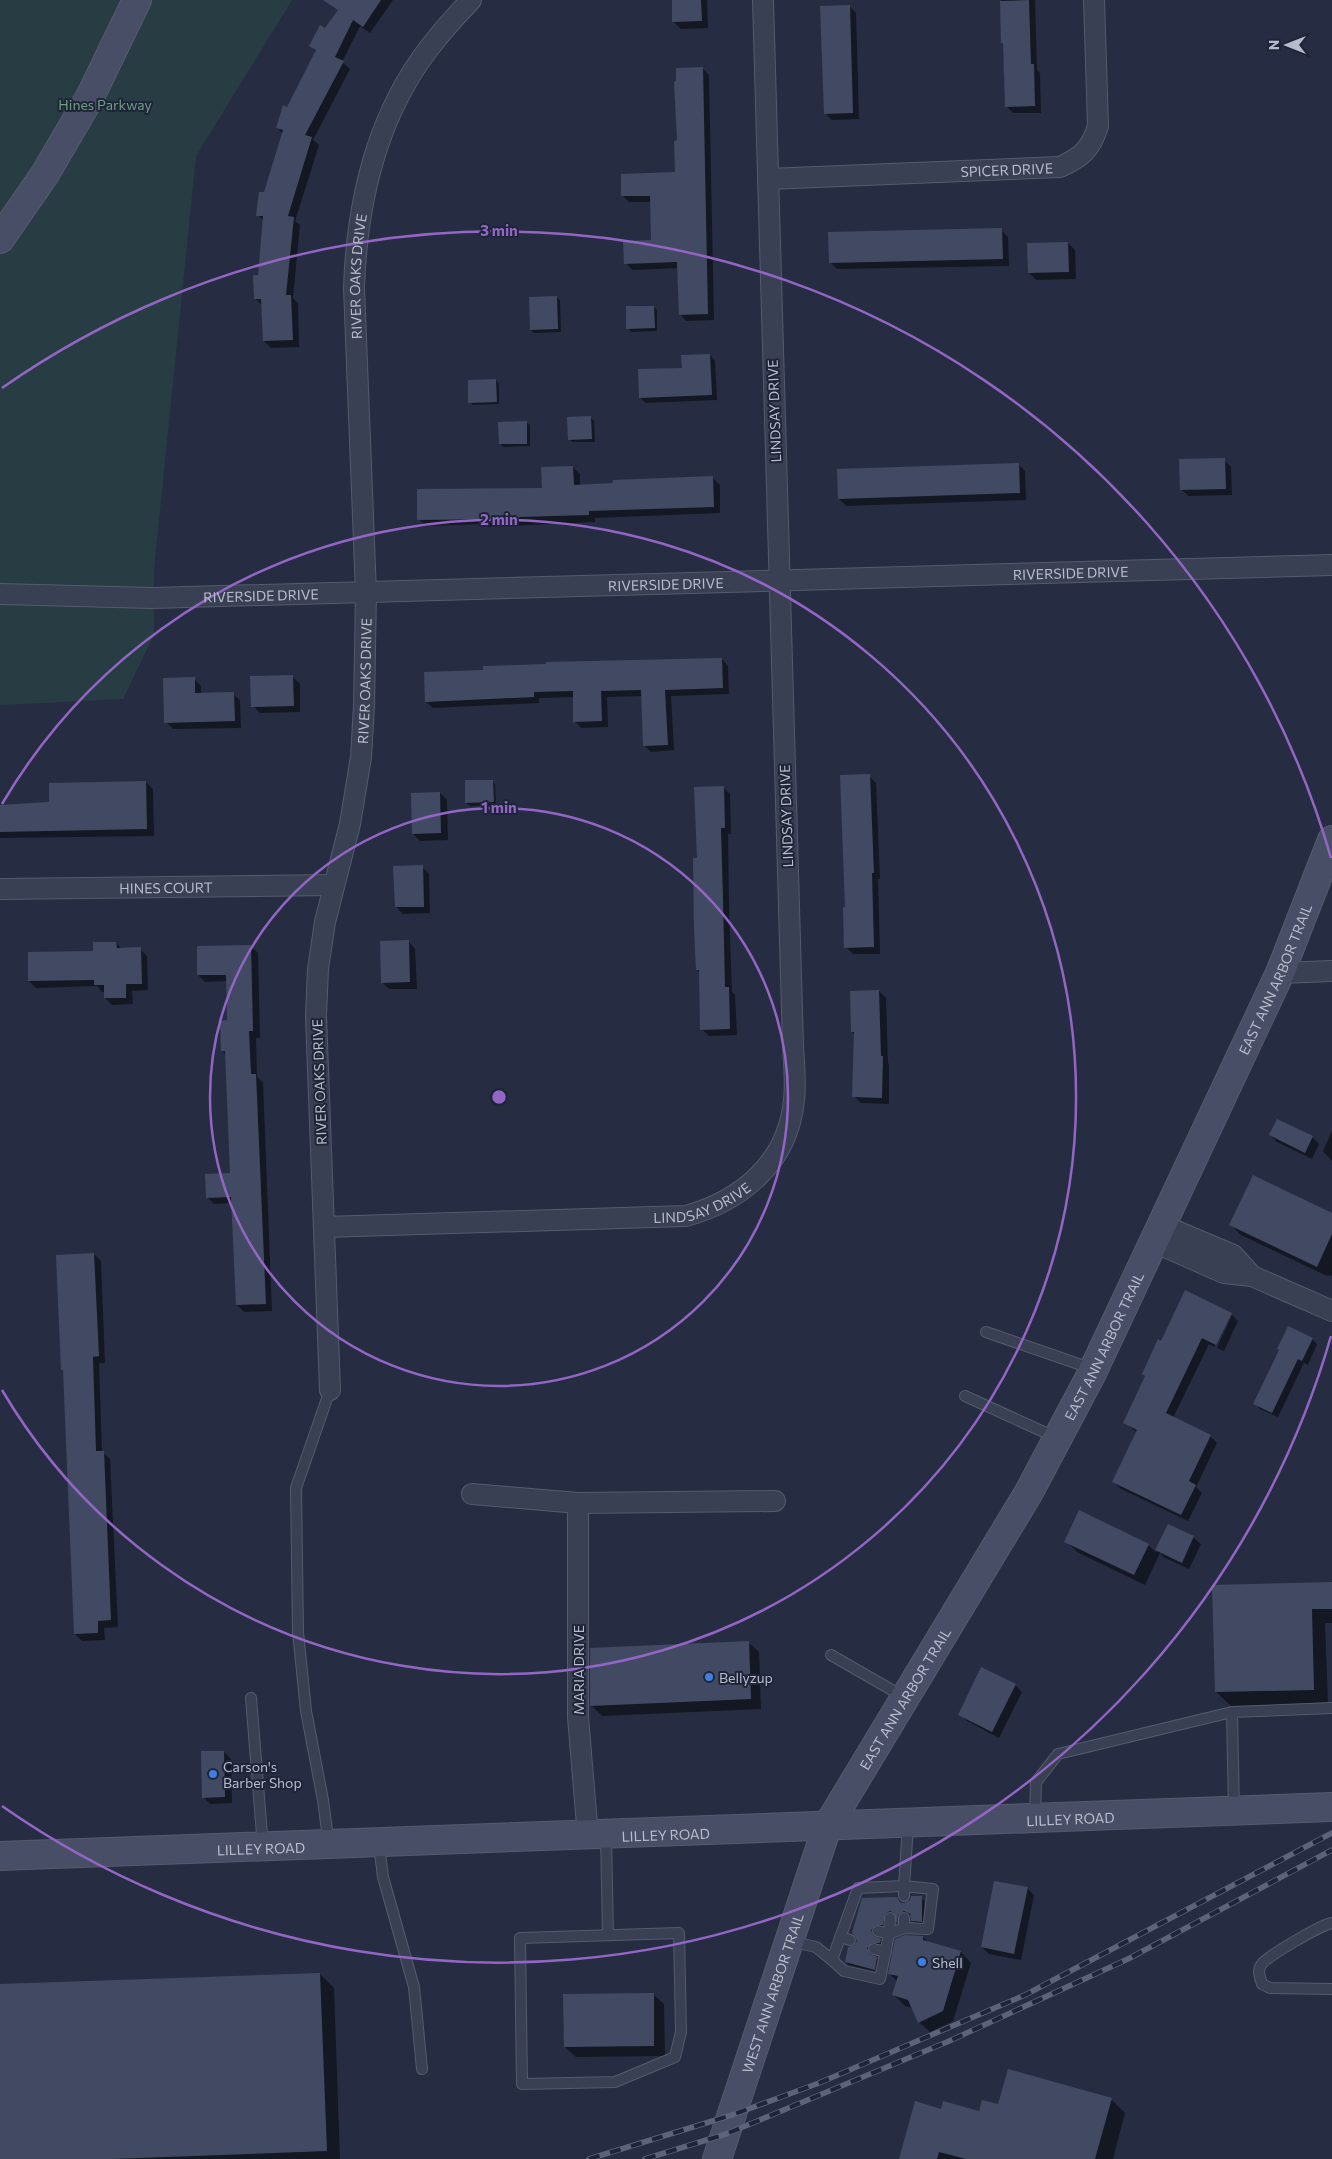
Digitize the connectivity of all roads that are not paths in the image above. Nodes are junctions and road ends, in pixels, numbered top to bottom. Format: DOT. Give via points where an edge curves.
graph roads {
  1 [pos="137,0"];
  2 [pos="471,0"];
  3 [pos="763,0"];
  4 [pos="1094,0"];
  5 [pos="768,178"];
  6 [pos="0,239"];
  7 [pos="1332,565"];
  8 [pos="779,580"];
  9 [pos="366,593"];
  10 [pos="0,594"];
  11 [pos="1332,840"];
  12 [pos="334,885"];
  13 [pos="0,889"];
  14 [pos="1332,971"];
  15 [pos="1280,973"];
  16 [pos="324,1227"];
  17 [pos="1158,1234"];
  18 [pos="1332,1311"];
  19 [pos="986,1332"];
  20 [pos="1094,1369"];
  21 [pos="330,1390"];
  22 [pos="965,1396"];
  23 [pos="1058,1438"];
  24 [pos="472,1494"];
  25 [pos="775,1501"];
  26 [pos="578,1503"];
  27 [pos="831,1655"];
  28 [pos="252,1698"];
  29 [pos="904,1698"];
  30 [pos="1332,1708"];
  31 [pos="1232,1712"];
  32 [pos="1332,1807"];
  33 [pos="1234,1811"];
  34 [pos="1035,1820"];
  35 [pos="908,1826"];
  36 [pos="827,1827"];
  37 [pos="597,1836"];
  38 [pos="378,1844"];
  39 [pos="329,1846"];
  40 [pos="263,1848"];
  41 [pos="0,1856"];
  42 [pos="904,1891"];
  43 [pos="890,1918"];
  44 [pos="1331,1923"];
  45 [pos="878,1931"];
  46 [pos="889,1934"];
  47 [pos="608,1935"];
  48 [pos="840,1937"];
  49 [pos="850,1940"];
  50 [pos="788,1941"];
  51 [pos="874,1948"];
  52 [pos="886,1952"];
  53 [pos="832,1960"];
  54 [pos="1332,1989"];
  55 [pos="422,2069"];
  56 [pos="717,2159"];
  1 -- 6 [label="street" via="90,96 45,174"];
  2 -- 9 [label="street, RIVER OAKS DRIVE" via="437,38 407,82 379,142 362,200 354,288"];
  3 -- 5 [label="street, LINDSAY DRIVE"];
  4 -- 5 [label="street, SPICER DRIVE" via="1098,126 1094,139 1076,160 1060,167"];
  5 -- 8 [label="street, LINDSAY DRIVE"];
  7 -- 8 [label="street, RIVERSIDE DRIVE"];
  8 -- 9 [label="street, RIVERSIDE DRIVE"];
  8 -- 16 [label="street, LINDSAY DRIVE" via="794,1100 790,1123 769,1165 750,1185 730,1199 709,1210 686,1216"];
  9 -- 10 [label="street, RIVERSIDE DRIVE" via="152,598"];
  9 -- 12 [label="street, RIVER OAKS DRIVE" via="360,757 350,824"];
  11 -- 15 [label="street, EAST ANN ARBOR TRAIL"];
  12 -- 13 [label="street, HINES COURT"];
  12 -- 16 [label="street, RIVER OAKS DRIVE" via="318,969 316,1016"];
  14 -- 15 [label="street"];
  15 -- 17 [label="street, EAST ANN ARBOR TRAIL"];
  16 -- 21 [label="street, RIVER OAKS DRIVE"];
  17 -- 18 [label="street" via="1233,1255 1252,1276"];
  17 -- 20 [label="street, EAST ANN ARBOR TRAIL"];
  19 -- 20 [label="lane"];
  20 -- 23 [label="street, EAST ANN ARBOR TRAIL"];
  21 -- 39 [label="lane" via="296,1488 298,1632 306,1711"];
  22 -- 23 [label="lane"];
  23 -- 29 [label="street, EAST ANN ARBOR TRAIL" via="1029,1492"];
  24 -- 26 [label="street"];
  25 -- 26 [label="street"];
  26 -- 37 [label="street, MARIA DRIVE" via="578,1717"];
  27 -- 29 [label="lane"];
  28 -- 40 [label="lane"];
  29 -- 36 [label="street, EAST ANN ARBOR TRAIL"];
  30 -- 31 [label="lane"];
  31 -- 33 [label="lane"];
  31 -- 34 [label="lane" via="1058,1754 1036,1782"];
  32 -- 33 [label="street, LILLEY ROAD"];
  33 -- 34 [label="street, LILLEY ROAD"];
  34 -- 35 [label="street, LILLEY ROAD"];
  35 -- 36 [label="street, LILLEY ROAD"];
  35 -- 42 [label="lane"];
  36 -- 37 [label="street, LILLEY ROAD"];
  36 -- 50 [label="street, WEST ANN ARBOR TRAIL"];
  37 -- 38 [label="street, LILLEY ROAD"];
  37 -- 47 [label="lane"];
  38 -- 39 [label="street, LILLEY ROAD"];
  38 -- 55 [label="lane" via="383,1877 414,1986"];
  39 -- 40 [label="street, LILLEY ROAD"];
  40 -- 41 [label="street, LILLEY ROAD"];
  42 -- 46 [label="lane" via="932,1889 928,1929 904,1923"];
  42 -- 48 [label="lane" via="858,1888 850,1923"];
  43 -- 46 [label="lane"];
  44 -- 54 [label="lane" via="1319,1926 1261,1965 1259,1974 1262,1984 1270,1988"];
  45 -- 46 [label="lane"];
  46 -- 52 [label="lane"];
  47 -- 47 [label="lane" via="679,1933 681,2032 675,2057 615,2082 522,2084 520,1938"];
  48 -- 49 [label="lane"];
  48 -- 53 [label="lane"];
  50 -- 53 [label="lane" via="816,1947"];
  50 -- 56 [label="street, WEST ANN ARBOR TRAIL"];
  51 -- 52 [label="lane"];
  52 -- 53 [label="lane" via="880,1978 844,1971"];
}
